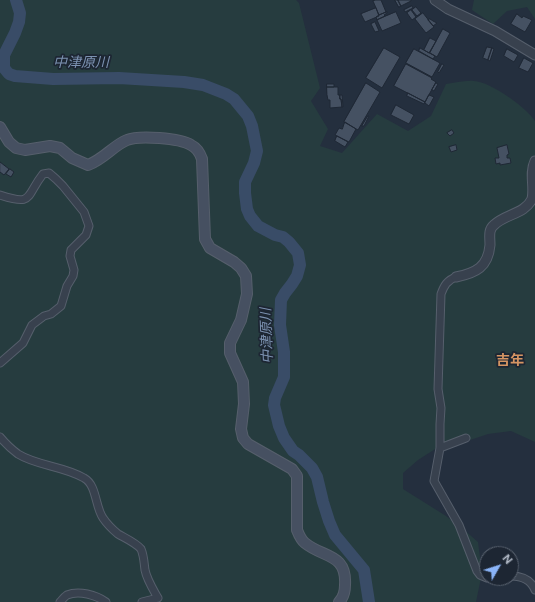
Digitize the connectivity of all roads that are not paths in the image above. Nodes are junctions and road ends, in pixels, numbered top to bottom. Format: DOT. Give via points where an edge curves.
graph roads {
  1 [pos="435,0"];
  2 [pos="535,54"];
  3 [pos="0,127"];
  4 [pos="535,161"];
  5 [pos="0,195"];
  6 [pos="456,277"];
  7 [pos="0,363"];
  8 [pos="0,437"];
  9 [pos="466,438"];
  10 [pos="440,448"];
  11 [pos="479,574"];
  12 [pos="519,578"];
  13 [pos="535,590"];
  14 [pos="60,602"];
  15 [pos="106,602"];
  16 [pos="142,602"];
  17 [pos="339,602"];
  1 -- 2 [label="street"];
  3 -- 17 [label="main road" via="16,148 60,148 72,158 88,165 126,140 136,137 183,141 193,145 198,151 202,159 205,239 210,248 234,262 246,276 247,294 241,320 230,343 230,353 243,382 243,438 256,450 292,469 297,476 297,530 305,544 340,563 346,577 345,588"];
  4 -- 6 [label="street" via="531,200 524,208 491,228 488,254 481,267 475,272"];
  5 -- 7 [label="street" via="24,200 43,174 49,173 60,182 84,212 89,226 86,235 71,250 73,276 61,306 32,325 22,343"];
  6 -- 10 [label="street" via="446,283 441,294 438,389 441,408"];
  8 -- 16 [label="street" via="26,458 85,478 108,524 140,548 148,580 158,598"];
  9 -- 10 [label="street"];
  10 -- 11 [label="street" via="434,481 459,525"];
  12 -- 13 [label="street" via="527,580"];
  14 -- 15 [label="street" via="73,594 95,596"];
}
